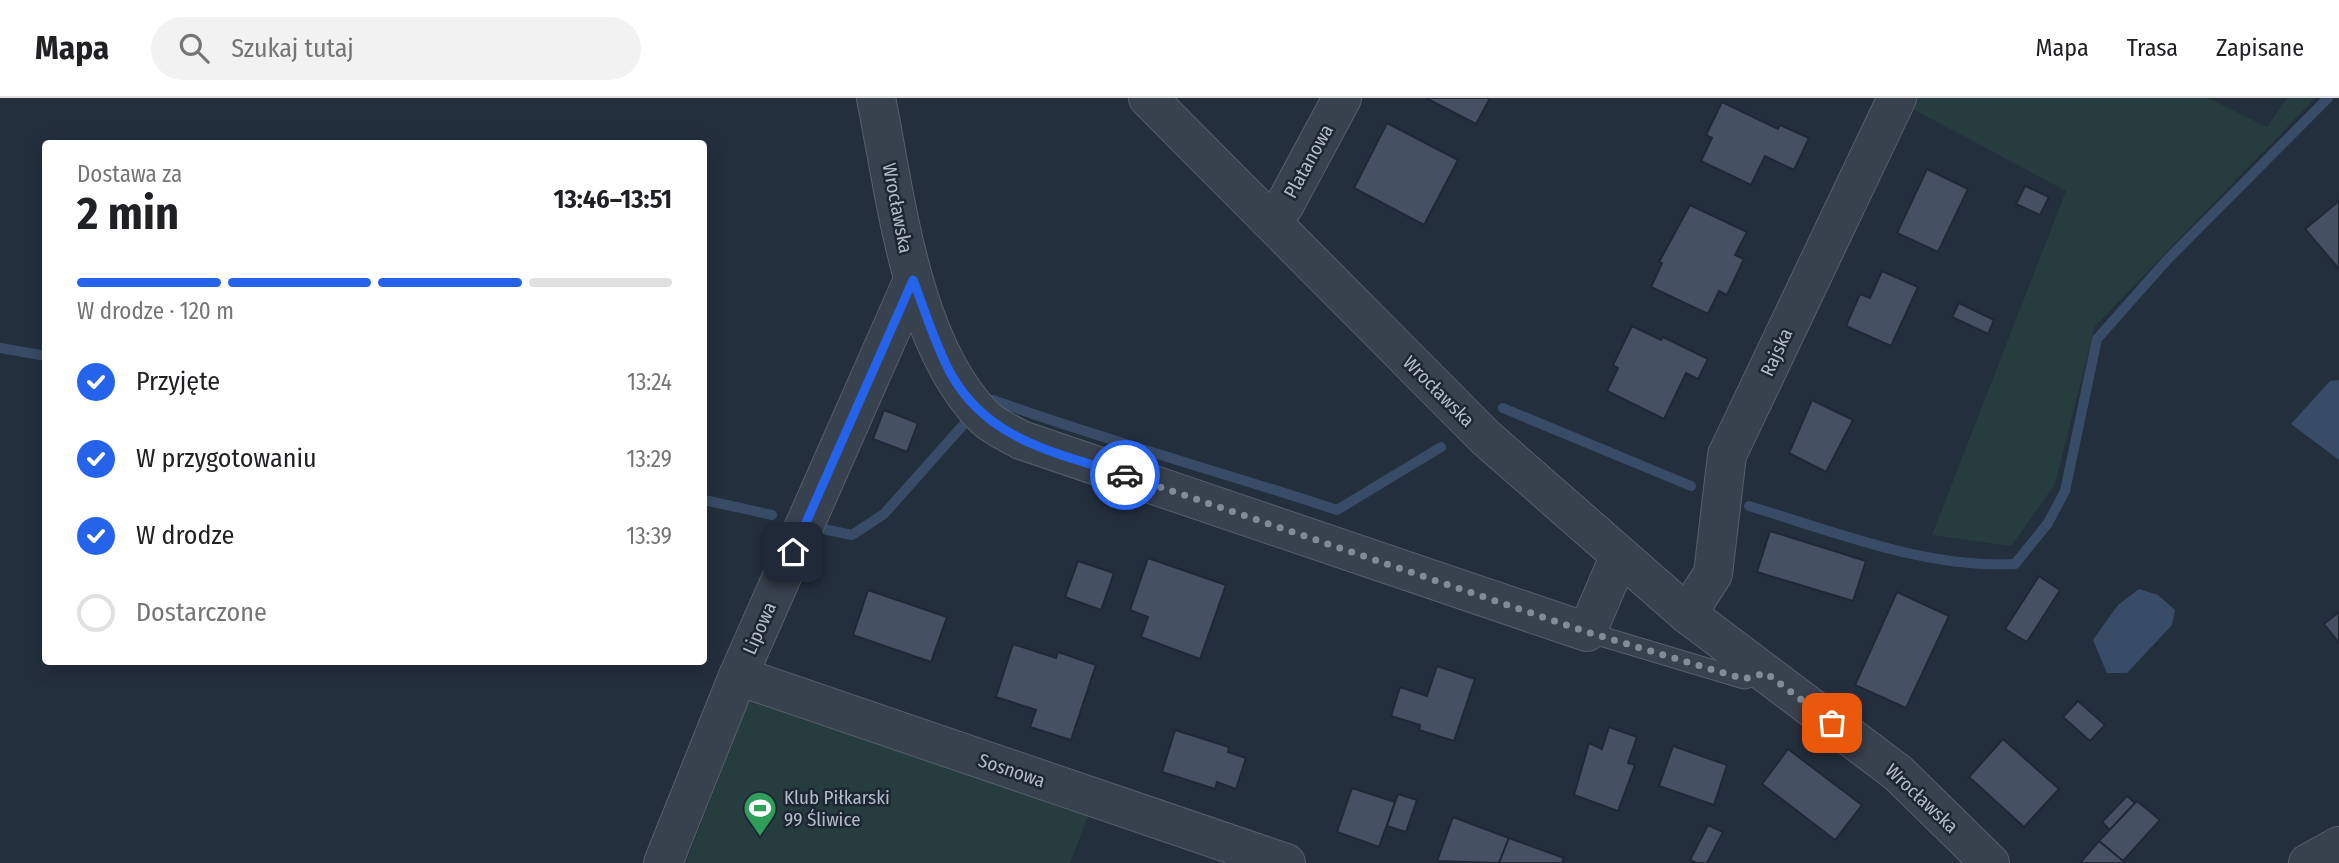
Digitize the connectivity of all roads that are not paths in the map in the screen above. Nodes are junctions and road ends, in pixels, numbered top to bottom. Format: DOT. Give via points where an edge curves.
graph roads {
  1 [pos="876,98"];
  2 [pos="1148,98"];
  3 [pos="1342,98"];
  4 [pos="1897,98"];
  5 [pos="1268,219"];
  6 [pos="913,280"];
  7 [pos="1619,557"];
  8 [pos="1687,614"];
  9 [pos="1587,632"];
  10 [pos="1766,673"];
  11 [pos="738,676"];
  12 [pos="2339,846"];
  13 [pos="663,863"];
  14 [pos="1286,863"];
  15 [pos="1990,863"];
  16 [pos="2308,863"];
  1 -- 6 [label="street, Wrocławska"];
  2 -- 5 [label="street, Wrocławska"];
  3 -- 5 [label="street, Platanowa" via="1284,206"];
  4 -- 8 [label="street, Rajska" via="1727,455 1713,575"];
  5 -- 7 [label="street, Wrocławska" via="1486,438"];
  6 -- 9 [label="street, Wrocławska" via="951,374 985,419 1021,440"];
  6 -- 11 [label="street, Lipowa"];
  7 -- 8 [label="street, Wrocławska"];
  7 -- 9 [label="street"];
  8 -- 10 [label="street, Wrocławska"];
  9 -- 10 [label="lane" via="1744,679"];
  10 -- 15 [label="street, Wrocławska" via="1898,773"];
  11 -- 13 [label="street, Lipowa"];
  11 -- 14 [label="street, Sosnowa"];
  12 -- 16 [label="street"];
}
